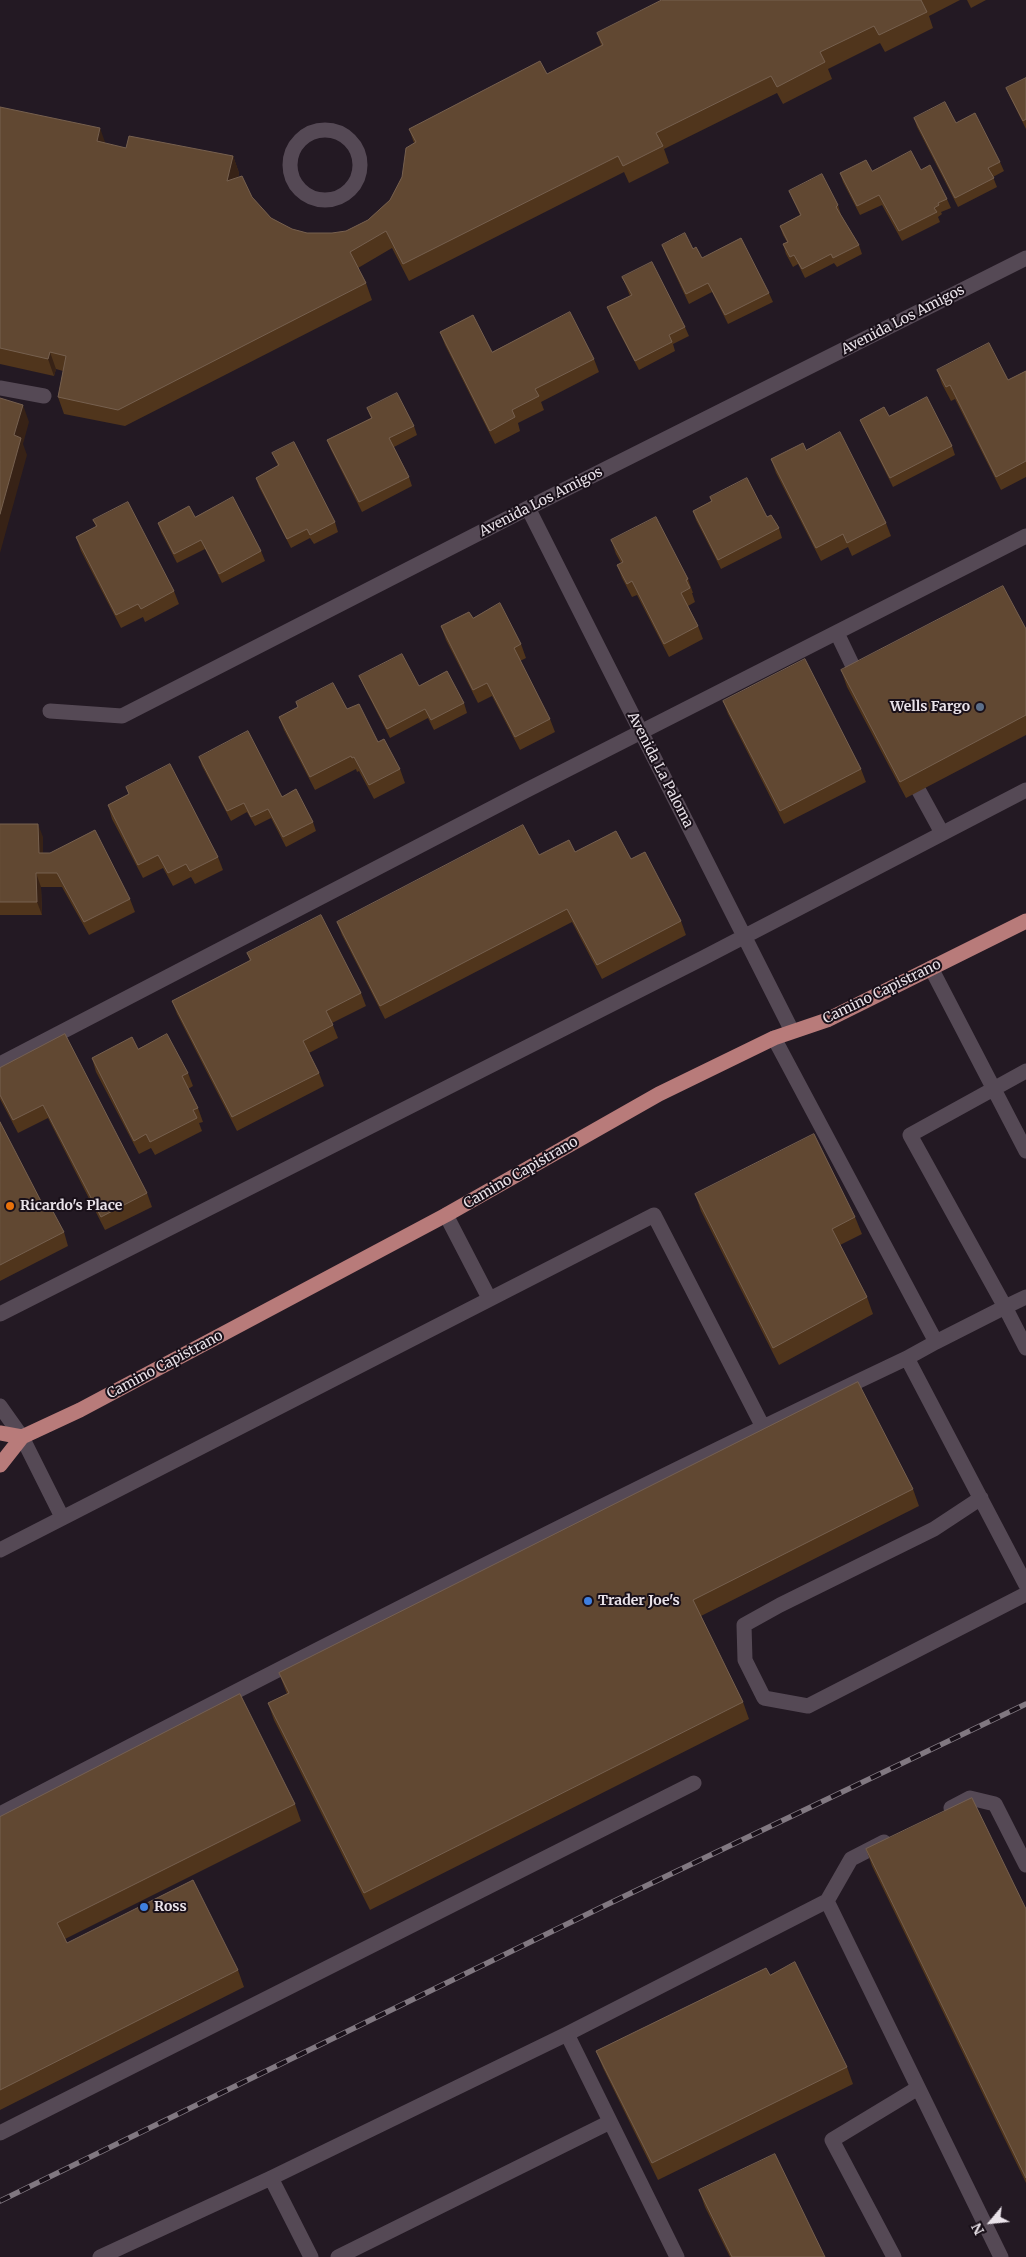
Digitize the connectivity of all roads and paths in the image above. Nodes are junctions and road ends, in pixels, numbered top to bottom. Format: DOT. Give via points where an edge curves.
graph roads {
  1 [pos="327,130"];
  2 [pos="1026,258"];
  3 [pos="0,388"];
  4 [pos="44,396"];
  5 [pos="528,508"];
  6 [pos="1026,536"];
  7 [pos="837,633"];
  8 [pos="860,681"];
  9 [pos="50,711"];
  10 [pos="642,732"];
  11 [pos="1026,790"];
  12 [pos="919,791"];
  13 [pos="942,833"];
  14 [pos="1026,921"];
  15 [pos="743,936"];
  16 [pos="931,968"];
  17 [pos="792,1031"];
  18 [pos="774,1038"];
  19 [pos="0,1064"];
  20 [pos="1026,1071"];
  21 [pos="994,1088"];
  22 [pos="1026,1151"];
  23 [pos="446,1215"];
  24 [pos="1026,1297"];
  25 [pos="488,1298"];
  26 [pos="1005,1307"];
  27 [pos="0,1314"];
  28 [pos="936,1342"];
  29 [pos="1026,1348"];
  30 [pos="907,1358"];
  31 [pos="0,1406"];
  32 [pos="763,1427"];
  33 [pos="0,1433"];
  34 [pos="22,1437"];
  35 [pos="0,1465"];
  36 [pos="981,1498"];
  37 [pos="62,1517"];
  38 [pos="0,1550"];
  39 [pos="1026,1585"];
  40 [pos="1026,1594"];
  41 [pos="694,1783"];
  42 [pos="0,1814"];
  43 [pos="936,1815"];
  44 [pos="894,1837"];
  45 [pos="1026,1865"];
  46 [pos="827,1901"];
  47 [pos="567,2034"];
  48 [pos="918,2088"];
  49 [pos="610,2122"];
  50 [pos="0,2133"];
  51 [pos="271,2178"];
  52 [pos="100,2257"];
  53 [pos="311,2257"];
  54 [pos="338,2257"];
  55 [pos="677,2257"];
  56 [pos="894,2257"];
  57 [pos="1001,2257"];
  1 -- 1 [label="street" via="313,131 301,138 293,149 290,162 292,176 299,188 323,200 348,191 357,180 360,166 358,153 351,141 340,133"];
  2 -- 5 [label="street, Avenida Los Amigos"];
  3 -- 4 [label="street"];
  5 -- 9 [label="street, Avenida Los Amigos" via="122,716"];
  5 -- 10 [label="street, Avenida La Paloma"];
  6 -- 7 [label="street"];
  7 -- 8 [label="street"];
  7 -- 10 [label="street"];
  10 -- 15 [label="street, Avenida La Paloma"];
  10 -- 19 [label="street"];
  11 -- 13 [label="street"];
  12 -- 13 [label="street"];
  13 -- 15 [label="street"];
  14 -- 16 [label="main road, Camino Capistrano"];
  15 -- 17 [label="street, Avenida La Paloma"];
  15 -- 27 [label="street"];
  16 -- 17 [label="main road, Camino Capistrano" via="827,1020"];
  16 -- 21 [label="street"];
  17 -- 18 [label="main road, Camino Capistrano"];
  18 -- 23 [label="main road, Camino Capistrano" via="660,1094"];
  18 -- 28 [label="street"];
  20 -- 21 [label="street"];
  21 -- 22 [label="street"];
  21 -- 26 [label="street" via="910,1135"];
  23 -- 25 [label="street"];
  23 -- 34 [label="main road, Camino Capistrano" via="97,1401"];
  24 -- 26 [label="street"];
  25 -- 32 [label="street" via="654,1215"];
  25 -- 37 [label="street"];
  26 -- 28 [label="street"];
  26 -- 29 [label="street"];
  28 -- 30 [label="street"];
  30 -- 32 [label="street"];
  30 -- 36 [label="street"];
  31 -- 34 [label="street"];
  32 -- 42 [label="street" via="324,1646"];
  33 -- 34 [label="main road"];
  34 -- 35 [label="main road, Camino Capistrano"];
  34 -- 37 [label="street"];
  36 -- 39 [label="street"];
  36 -- 40 [label="street" via="934,1529 780,1604 744,1625 745,1660 764,1698 808,1706"];
  37 -- 38 [label="street"];
  41 -- 50 [label="street"];
  43 -- 45 [label="street" via="970,1798 995,1804"];
  44 -- 46 [label="street" via="851,1859"];
  46 -- 47 [label="street"];
  46 -- 48 [label="street"];
  47 -- 49 [label="street"];
  47 -- 51 [label="street"];
  48 -- 56 [label="street" via="832,2140"];
  48 -- 57 [label="street"];
  49 -- 54 [label="street"];
  49 -- 55 [label="street"];
  51 -- 52 [label="street"];
  51 -- 53 [label="street"];
}
